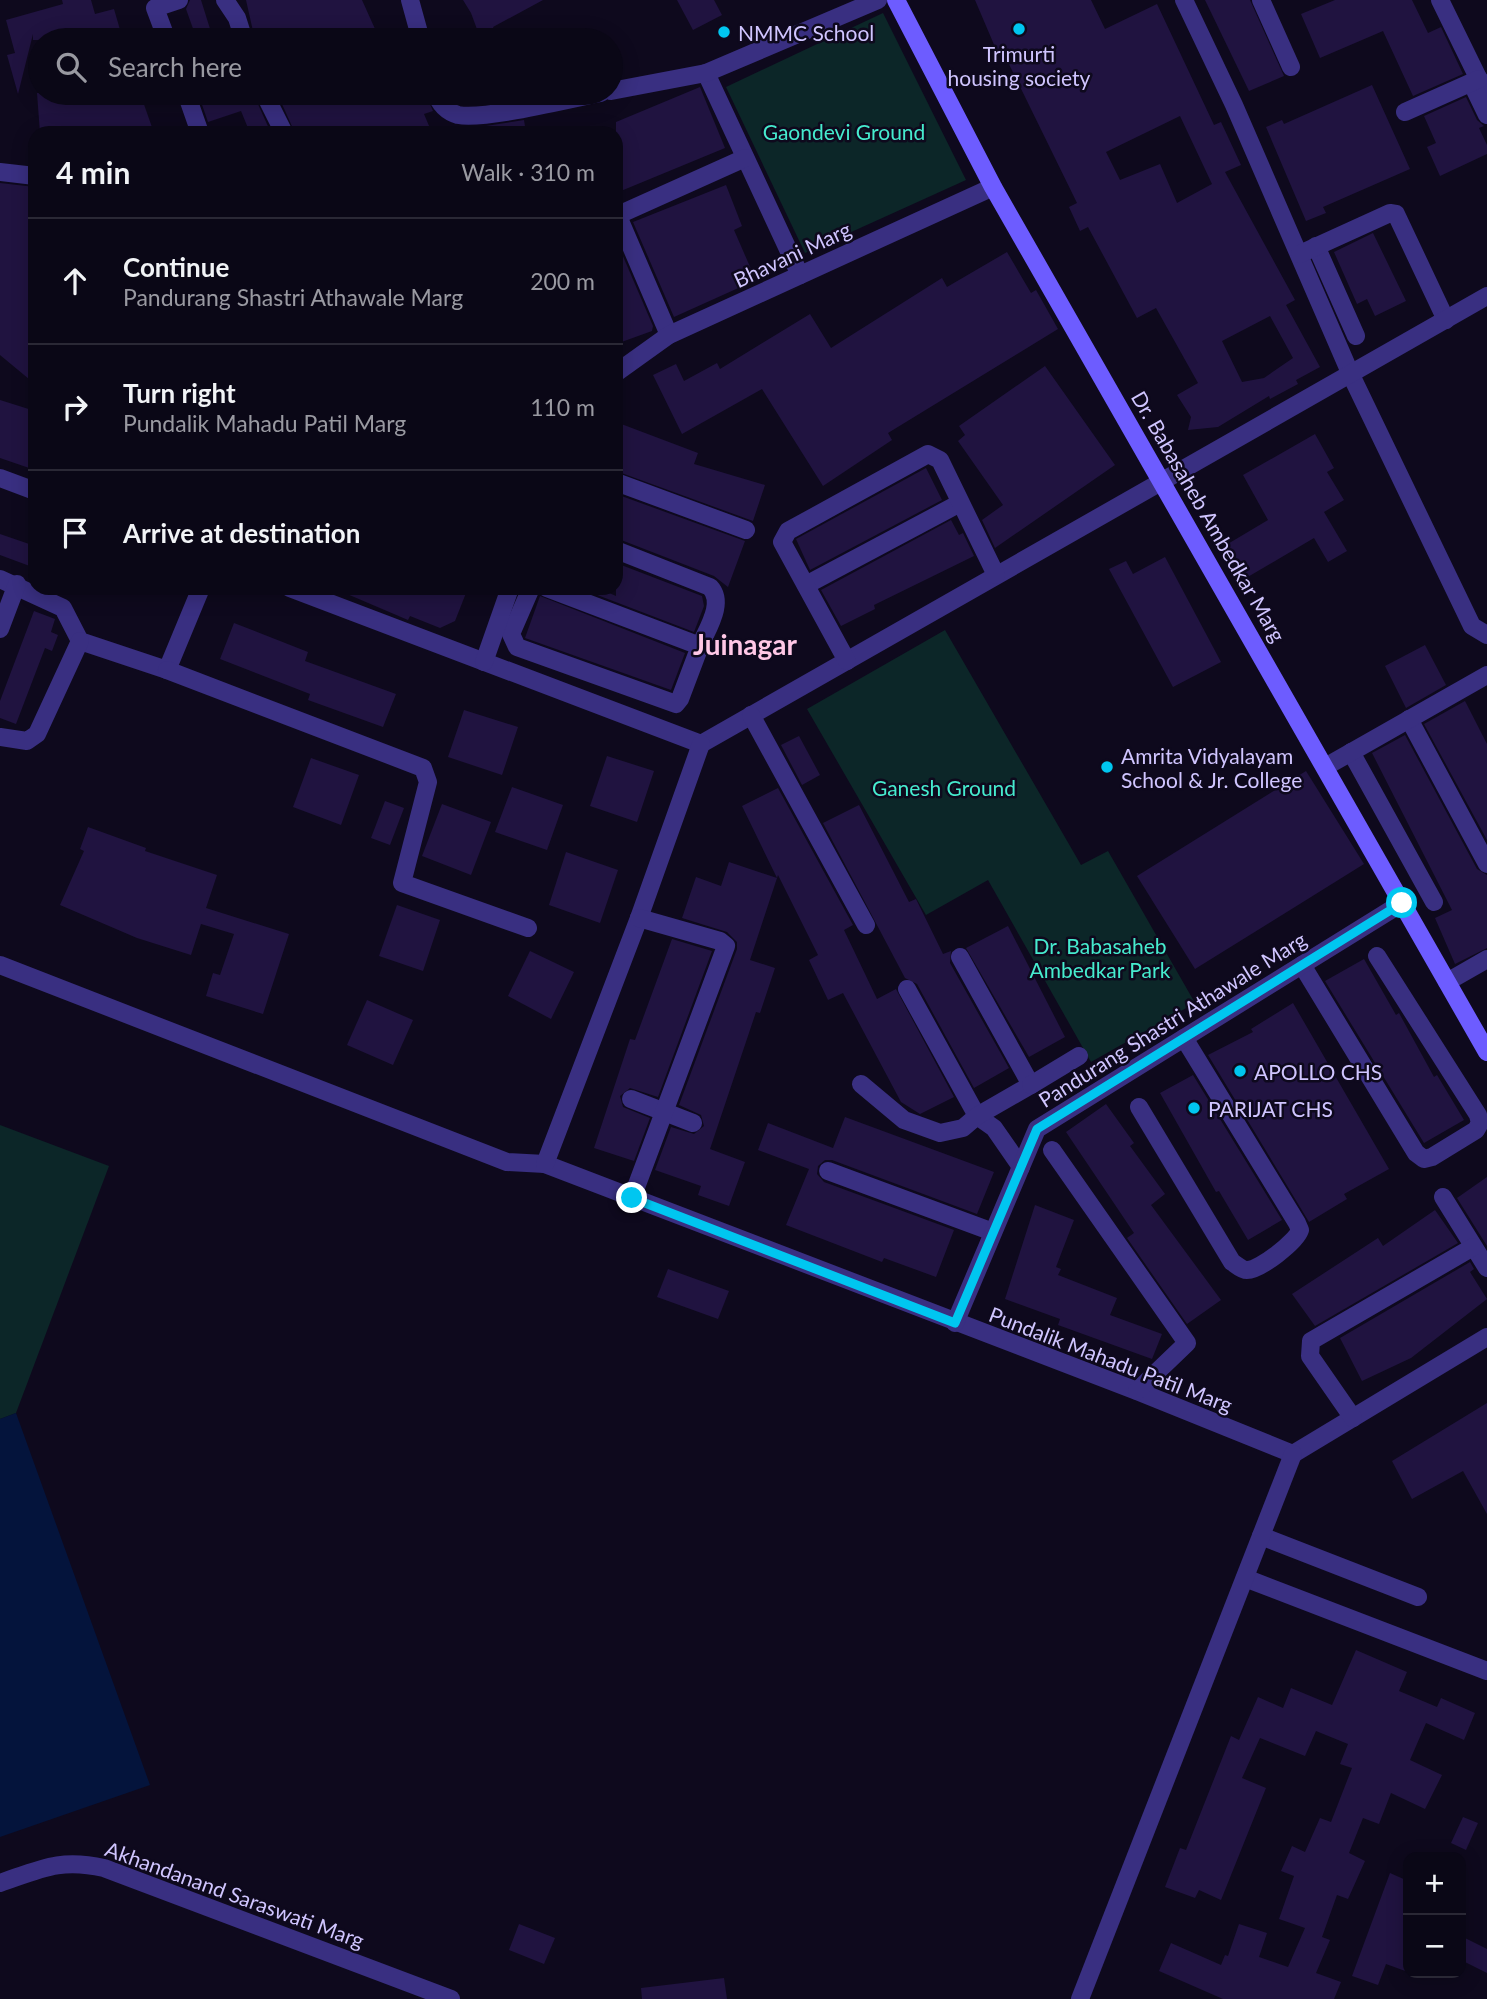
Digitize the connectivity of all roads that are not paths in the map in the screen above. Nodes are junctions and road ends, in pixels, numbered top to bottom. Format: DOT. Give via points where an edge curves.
graph roads {
  1 [pos="179,0"];
  2 [pos="225,0"];
  3 [pos="410,0"];
  4 [pos="878,0"];
  5 [pos="896,0"];
  6 [pos="1184,0"];
  7 [pos="1261,0"];
  8 [pos="1440,0"];
  9 [pos="162,28"];
  10 [pos="240,28"];
  11 [pos="418,28"];
  12 [pos="1291,67"];
  13 [pos="706,73"];
  14 [pos="1475,80"];
  15 [pos="623,89"];
  16 [pos="1487,96"];
  17 [pos="190,105"];
  18 [pos="270,105"];
  19 [pos="443,105"];
  20 [pos="536,105"];
  21 [pos="1405,112"];
  22 [pos="1487,115"];
  23 [pos="198,126"];
  24 [pos="280,126"];
  25 [pos="745,158"];
  26 [pos="0,172"];
  27 [pos="28,175"];
  28 [pos="993,187"];
  29 [pos="623,213"];
  30 [pos="623,230"];
  31 [pos="1308,250"];
  32 [pos="800,275"];
  33 [pos="1487,296"];
  34 [pos="1446,320"];
  35 [pos="669,335"];
  36 [pos="1356,337"];
  37 [pos="623,368"];
  38 [pos="1351,376"];
  39 [pos="0,478"];
  40 [pos="1163,480"];
  41 [pos="623,485"];
  42 [pos="28,488"];
  43 [pos="960,502"];
  44 [pos="746,530"];
  45 [pos="623,553"];
  46 [pos="996,575"];
  47 [pos="9,582"];
  48 [pos="806,585"];
  49 [pos="28,591"];
  50 [pos="36,595"];
  51 [pos="198,595"];
  52 [pos="308,595"];
  53 [pos="508,595"];
  54 [pos="528,595"];
  55 [pos="565,595"];
  56 [pos="0,629"];
  57 [pos="1487,635"];
  58 [pos="80,642"];
  59 [pos="700,646"];
  60 [pos="847,661"];
  61 [pos="484,662"];
  62 [pos="167,670"];
  63 [pos="1487,676"];
  64 [pos="751,715"];
  65 [pos="1409,719"];
  66 [pos="0,737"];
  67 [pos="701,744"];
  68 [pos="1351,752"];
  69 [pos="1325,767"];
  70 [pos="1487,864"];
  71 [pos="1434,902"];
  72 [pos="1402,903"];
  73 [pos="639,918"];
  74 [pos="866,925"];
  75 [pos="528,929"];
  76 [pos="1377,956"];
  77 [pos="960,957"];
  78 [pos="1487,959"];
  79 [pos="0,965"];
  80 [pos="1302,965"];
  81 [pos="1447,982"];
  82 [pos="906,989"];
  83 [pos="1184,1038"];
  84 [pos="1487,1052"];
  85 [pos="1079,1056"];
  86 [pos="861,1084"];
  87 [pos="1031,1085"];
  88 [pos="631,1099"];
  89 [pos="1139,1107"];
  90 [pos="664,1111"];
  91 [pos="977,1116"];
  92 [pos="693,1124"];
  93 [pos="1052,1150"];
  94 [pos="545,1164"];
  95 [pos="1021,1167"];
  96 [pos="828,1171"];
  97 [pos="1443,1197"];
  98 [pos="632,1198"];
  99 [pos="993,1233"];
  100 [pos="1473,1247"];
  101 [pos="1487,1268"];
  102 [pos="955,1323"];
  103 [pos="1487,1337"];
  104 [pos="1138,1391"];
  105 [pos="1353,1418"];
  106 [pos="1293,1454"];
  107 [pos="1261,1536"];
  108 [pos="1244,1578"];
  109 [pos="1418,1597"];
  110 [pos="1487,1671"];
  111 [pos="0,1883"];
  112 [pos="451,1999"];
  113 [pos="1080,1999"];
  1 -- 9 [label="street" via="155,8"];
  2 -- 10 [label="street"];
  3 -- 11 [label="street"];
  4 -- 13 [label="street"];
  5 -- 28 [label="main road, Dr. Babasaheb Ambedkar Marg"];
  6 -- 31 [label="street"];
  7 -- 12 [label="street"];
  8 -- 14 [label="street"];
  13 -- 15 [label="street"];
  13 -- 25 [label="street"];
  14 -- 16 [label="street"];
  14 -- 21 [label="street"];
  14 -- 22 [label="street"];
  17 -- 23 [label="street"];
  18 -- 24 [label="street"];
  19 -- 20 [label="street" via="459,115"];
  25 -- 29 [label="street"];
  25 -- 32 [label="street"];
  26 -- 27 [label="street"];
  28 -- 32 [label="street, Bhavani Marg"];
  28 -- 40 [label="main road, Dr. Babasaheb Ambedkar Marg"];
  30 -- 35 [label="street"];
  31 -- 34 [label="street" via="1396,214"];
  31 -- 36 [label="street"];
  31 -- 38 [label="street"];
  32 -- 35 [label="street, Bhavani Marg"];
  33 -- 34 [label="street"];
  34 -- 38 [label="street"];
  35 -- 37 [label="street, Bhavani Marg"];
  38 -- 40 [label="street"];
  38 -- 57 [label="street" via="1472,626"];
  39 -- 42 [label="street"];
  40 -- 46 [label="street"];
  40 -- 69 [label="main road, Dr. Babasaheb Ambedkar Marg"];
  41 -- 44 [label="street"];
  43 -- 46 [label="street"];
  43 -- 48 [label="street"];
  43 -- 48 [label="street" via="940,460 928,454 788,531 782,542"];
  45 -- 59 [label="street" via="715,592 716,606"];
  46 -- 60 [label="street"];
  47 -- 49 [label="street"];
  47 -- 56 [label="street"];
  48 -- 60 [label="street"];
  50 -- 58 [label="street" via="63,608"];
  51 -- 62 [label="street"];
  52 -- 61 [label="street"];
  53 -- 61 [label="street"];
  54 -- 59 [label="street" via="511,634 517,647 676,704"];
  55 -- 59 [label="street"];
  58 -- 62 [label="street"];
  58 -- 66 [label="street" via="37,734 27,741"];
  60 -- 64 [label="street"];
  61 -- 67 [label="street"];
  62 -- 75 [label="street" via="423,768 428,782 402,883"];
  63 -- 65 [label="street"];
  64 -- 67 [label="street"];
  64 -- 74 [label="street"];
  65 -- 68 [label="street"];
  65 -- 70 [label="street"];
  67 -- 73 [label="street"];
  68 -- 69 [label="street"];
  68 -- 71 [label="street"];
  69 -- 72 [label="main road, Dr. Babasaheb Ambedkar Marg"];
  72 -- 80 [label="street, Pandurang Shastri Athawale Marg"];
  72 -- 81 [label="main road, Dr. Babasaheb Ambedkar Marg"];
  73 -- 90 [label="street" via="726,946"];
  73 -- 94 [label="street"];
  76 -- 80 [label="street" via="1478,1115 1476,1130 1432,1157 1424,1159 1416,1153"];
  77 -- 87 [label="street"];
  78 -- 81 [label="street"];
  79 -- 94 [label="street, Pundalik Mahadu Patil Marg" via="507,1162"];
  80 -- 83 [label="street, Pandurang Shastri Athawale Marg"];
  81 -- 84 [label="main road, Dr. Babasaheb Ambedkar Marg"];
  82 -- 91 [label="street"];
  83 -- 89 [label="street" via="1297,1223 1300,1230 1293,1243 1253,1269 1233,1262"];
  83 -- 95 [label="street, Pandurang Shastri Athawale Marg" via="1037,1129"];
  85 -- 87 [label="street"];
  86 -- 91 [label="street" via="904,1120 940,1133 963,1128"];
  87 -- 91 [label="street"];
  88 -- 90 [label="street"];
  90 -- 92 [label="street"];
  90 -- 98 [label="street"];
  91 -- 95 [label="street" via="994,1128"];
  93 -- 104 [label="street" via="1187,1343"];
  94 -- 98 [label="street, Pundalik Mahadu Patil Marg"];
  95 -- 99 [label="street, Pandurang Shastri Athawale Marg"];
  96 -- 99 [label="street"];
  97 -- 100 [label="street"];
  98 -- 102 [label="street, Pundalik Mahadu Patil Marg"];
  99 -- 102 [label="street, Pandurang Shastri Athawale Marg"];
  100 -- 101 [label="street"];
  100 -- 105 [label="street" via="1311,1341 1310,1356"];
  102 -- 104 [label="street, Pundalik Mahadu Patil Marg"];
  103 -- 105 [label="street"];
  104 -- 106 [label="street, Pundalik Mahadu Patil Marg"];
  105 -- 106 [label="street"];
  106 -- 107 [label="street"];
  107 -- 108 [label="street"];
  107 -- 109 [label="street"];
  108 -- 110 [label="street"];
  108 -- 113 [label="street"];
  111 -- 112 [label="street, Akhandanand Saraswati Marg" via="76,1862 104,1868"];
}
